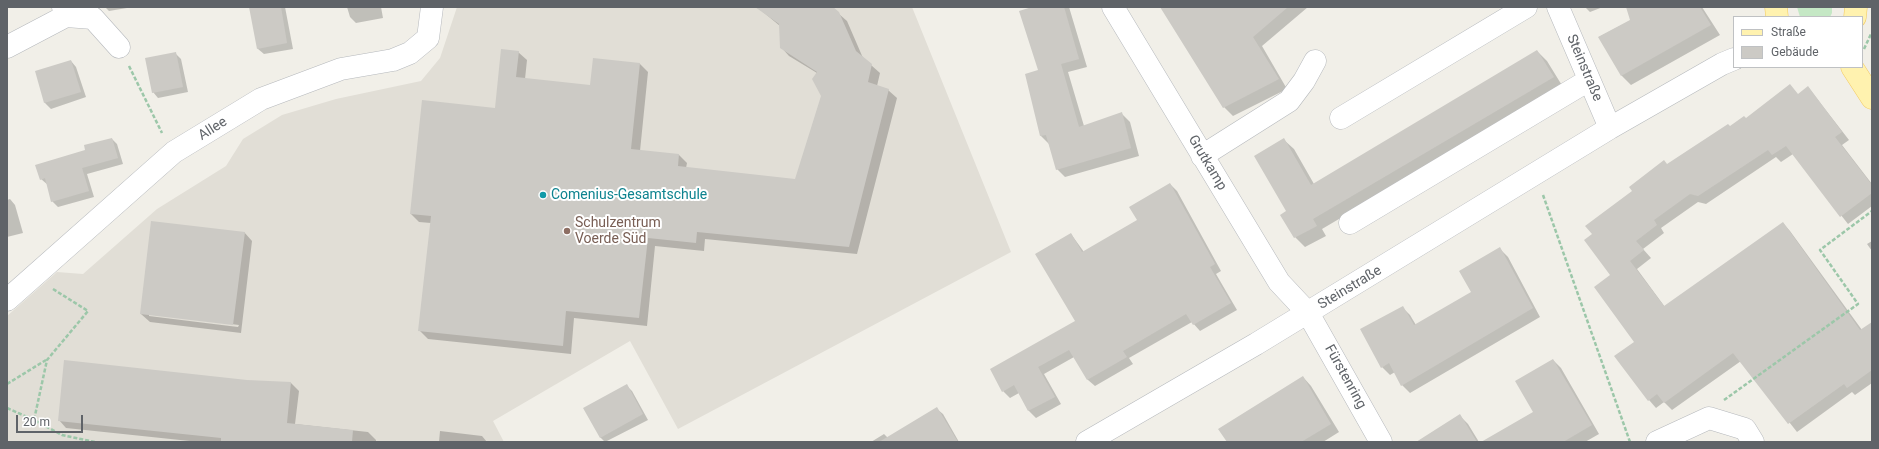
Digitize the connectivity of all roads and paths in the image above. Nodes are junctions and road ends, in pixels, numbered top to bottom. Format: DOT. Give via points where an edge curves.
graph roads {
  1 [pos="432,7"];
  2 [pos="1113,7"];
  3 [pos="1526,7"];
  4 [pos="1558,7"];
  5 [pos="65,11"];
  6 [pos="7,47"];
  7 [pos="119,47"];
  8 [pos="1730,58"];
  9 [pos="1315,61"];
  10 [pos="1853,68"];
  11 [pos="1589,80"];
  12 [pos="1872,98"];
  13 [pos="1341,118"];
  14 [pos="1610,128"];
  15 [pos="174,152"];
  16 [pos="1202,156"];
  17 [pos="1536,174"];
  18 [pos="1872,211"];
  19 [pos="1350,223"];
  20 [pos="37,273"];
  21 [pos="7,300"];
  22 [pos="1308,313"];
  23 [pos="46,360"];
  24 [pos="7,384"];
  25 [pos="1724,400"];
  26 [pos="7,408"];
  27 [pos="34,420"];
  28 [pos="95,442"];
  29 [pos="1087,442"];
  30 [pos="1381,442"];
  31 [pos="1630,442"];
  32 [pos="1657,442"];
  33 [pos="1753,442"];
  1 -- 15 [label="street, Allee" via="428,38 410,53 393,60 341,69 261,99"];
  2 -- 16 [label="street, Grutkamp"];
  3 -- 13 [label="street"];
  4 -- 11 [label="street, Steinstraße"];
  5 -- 6 [label="street"];
  5 -- 7 [label="street" via="93,18"];
  7 -- 15 [label="path"];
  8 -- 14 [label="street, Steinstraße"];
  9 -- 16 [label="street" via="1289,101"];
  10 -- 12 [label="main road"];
  11 -- 14 [label="street, Steinstraße"];
  11 -- 19 [label="street"];
  14 -- 17 [label="street, Steinstraße"];
  15 -- 20 [label="street, Allee"];
  16 -- 22 [label="street, Grutkamp" via="1279,282"];
  17 -- 22 [label="street, Steinstraße"];
  17 -- 31 [label="path"];
  18 -- 25 [label="path" via="1820,250 1858,304"];
  20 -- 21 [label="street, Allee"];
  20 -- 23 [label="path" via="44,284 88,311"];
  22 -- 29 [label="street, Steinstraße"];
  22 -- 30 [label="street, Fürstenring"];
  23 -- 24 [label="path"];
  23 -- 27 [label="path"];
  26 -- 27 [label="path"];
  27 -- 28 [label="path" via="62,435"];
  32 -- 33 [label="street" via="1709,418 1745,429"];
}
